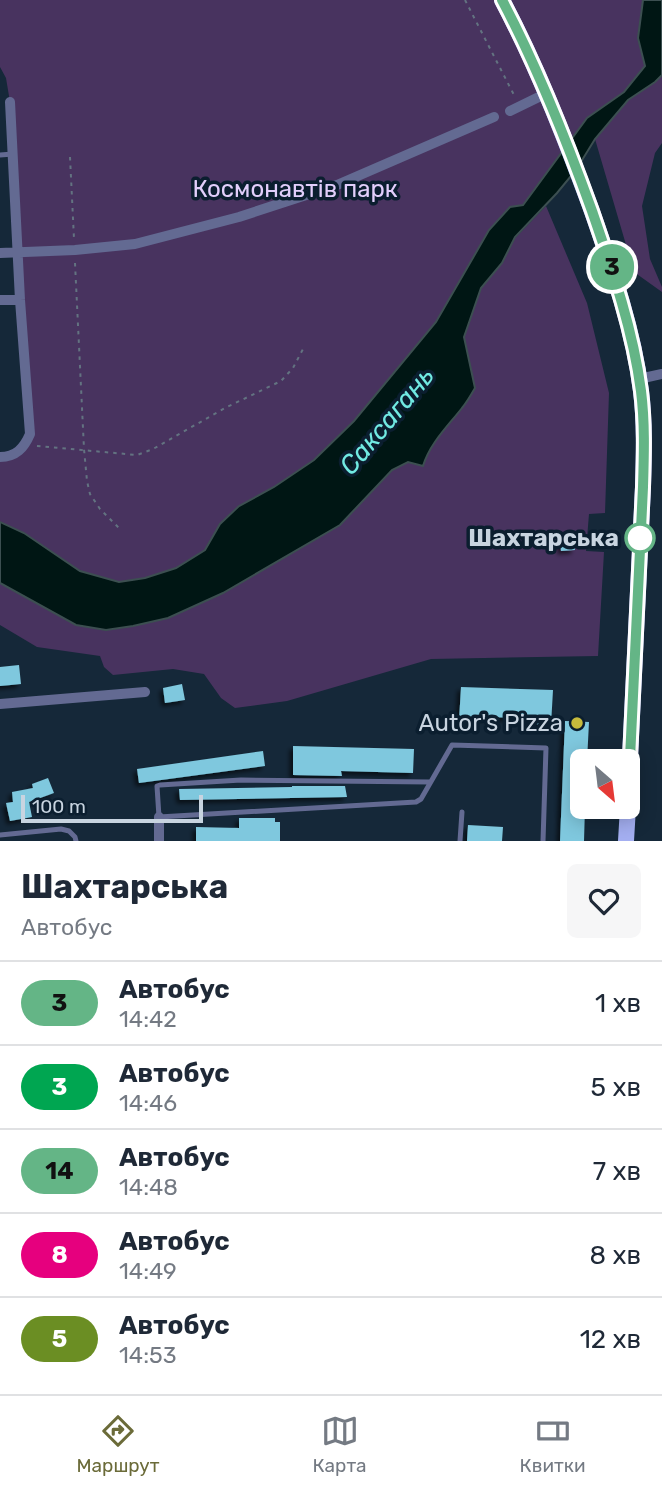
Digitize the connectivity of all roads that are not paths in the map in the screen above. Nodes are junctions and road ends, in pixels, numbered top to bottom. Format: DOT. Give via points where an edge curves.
graph roads {
  1 [pos="502,0"];
  2 [pos="547,93"];
  3 [pos="10,102"];
  4 [pos="515,109"];
  5 [pos="494,117"];
  6 [pos="0,155"];
  7 [pos="13,155"];
  8 [pos="0,253"];
  9 [pos="18,253"];
  10 [pos="0,300"];
  11 [pos="20,300"];
  12 [pos="662,374"];
  13 [pos="639,379"];
  14 [pos="0,457"];
  15 [pos="145,692"];
  16 [pos="0,704"];
  17 [pos="630,749"];
  18 [pos="430,782"];
  19 [pos="462,811"];
  20 [pos="159,817"];
  21 [pos="627,819"];
  22 [pos="0,835"];
  23 [pos="76,841"];
  24 [pos="159,841"];
  25 [pos="460,841"];
  26 [pos="543,841"];
  27 [pos="626,841"];
  1 -- 2 [label="main road"];
  2 -- 4 [label="street"];
  2 -- 13 [label="main road" via="610,263"];
  3 -- 7 [label="street"];
  5 -- 9 [label="street" via="337,185 239,216 135,244"];
  6 -- 7 [label="lane"];
  7 -- 9 [label="street"];
  8 -- 9 [label="street"];
  9 -- 11 [label="street"];
  10 -- 11 [label="street"];
  11 -- 14 [label="street" via="30,434 16,453"];
  12 -- 13 [label="street"];
  13 -- 17 [label="main road" via="644,440"];
  15 -- 16 [label="street"];
  18 -- 20 [label="lane" via="416,802"];
  18 -- 20 [label="lane" via="241,780 160,785"];
  18 -- 26 [label="lane" via="452,746 547,748"];
  19 -- 25 [label="lane"];
  20 -- 24 [label="street"];
  21 -- 27 [label="main road"];
  22 -- 23 [label="lane" via="61,829"];
}
